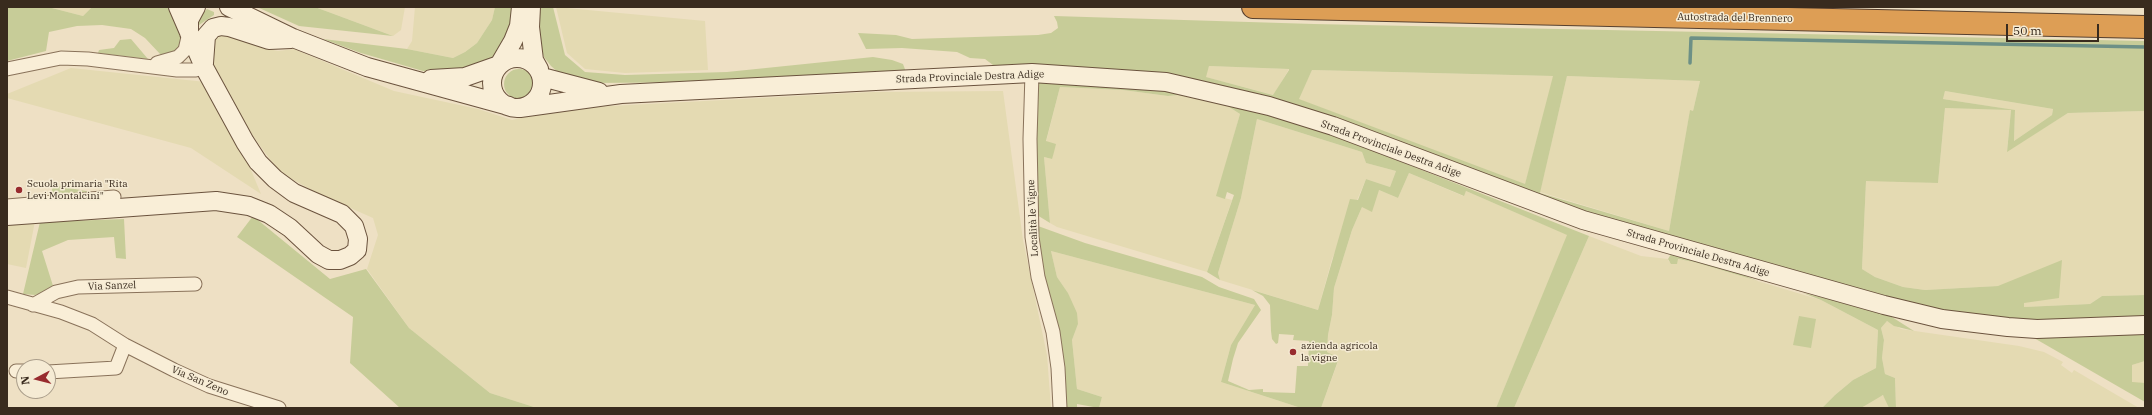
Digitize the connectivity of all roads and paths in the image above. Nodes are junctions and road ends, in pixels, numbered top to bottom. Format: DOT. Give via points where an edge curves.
graph roads {
  1 [pos="178,7"];
  2 [pos="196,7"];
  3 [pos="229,7"];
  4 [pos="1253,7"];
  5 [pos="1924,7"];
  6 [pos="526,8"];
  7 [pos="2145,12"];
  8 [pos="2145,27"];
  9 [pos="189,33"];
  10 [pos="293,38"];
  11 [pos="137,65"];
  12 [pos="499,65"];
  13 [pos="204,67"];
  14 [pos="7,69"];
  15 [pos="540,73"];
  16 [pos="1032,73"];
  17 [pos="407,77"];
  18 [pos="621,94"];
  19 [pos="515,107"];
  20 [pos="114,197"];
  21 [pos="7,206"];
  22 [pos="7,216"];
  23 [pos="195,284"];
  24 [pos="7,297"];
  25 [pos="33,305"];
  26 [pos="2145,325"];
  27 [pos="126,345"];
  28 [pos="56,372"];
  29 [pos="279,408"];
  30 [pos="1060,408"];
  1 -- 9 [label="main road"];
  2 -- 9 [label="main road" via="189,20"];
  3 -- 10 [label="main road, Strada Provinciale Destra Adige"];
  4 -- 8 [label="highway, Autostrada del Brennero"];
  5 -- 7 [label="highway"];
  6 -- 12 [label="main road" via="513,41"];
  6 -- 15 [label="main road" via="534,60"];
  9 -- 11 [label="street" via="185,50 178,57 169,61"];
  9 -- 13 [label="main road"];
  10 -- 13 [label="main road" via="269,40 229,27 213,28 204,41"];
  10 -- 17 [label="main road, Strada Provinciale Destra Adige" via="367,67"];
  11 -- 13 [label="street" via="177,70 196,70"];
  11 -- 14 [label="street" via="61,58"];
  12 -- 15 [label="main road" via="520,58 527,60"];
  12 -- 17 [label="main road, Strada Provinciale Destra Adige" via="474,75 456,78"];
  12 -- 19 [label="main road" via="493,78 494,92 497,98"];
  13 -- 22 [label="main road" via="258,162 275,180 294,193 342,214 354,226 358,239 357,250 350,256 340,260 329,260 269,214 249,206 216,201"];
  15 -- 18 [label="main road, Strada Provinciale Destra Adige" via="580,88"];
  15 -- 19 [label="main road" via="542,89 536,100"];
  16 -- 18 [label="main road, Strada Provinciale Destra Adige"];
  16 -- 26 [label="main road, Strada Provinciale Destra Adige" via="1166,82 1269,106 1333,126 1583,220 1777,276 1942,319 2037,329"];
  16 -- 30 [label="street, Località le Vigne" via="1032,237 1038,277 1053,332"];
  17 -- 19 [label="main road, Strada Provinciale Destra Adige"];
  18 -- 19 [label="main road, Strada Provinciale Destra Adige"];
  20 -- 21 [label="street"];
  23 -- 25 [label="street, Via Sanzel" via="78,287 56,292"];
  24 -- 25 [label="street, Via San Zeno"];
  25 -- 27 [label="street, Via San Zeno" via="92,324"];
  27 -- 28 [label="street" via="116,368"];
  27 -- 29 [label="street, Via San Zeno" via="209,386"];
}
